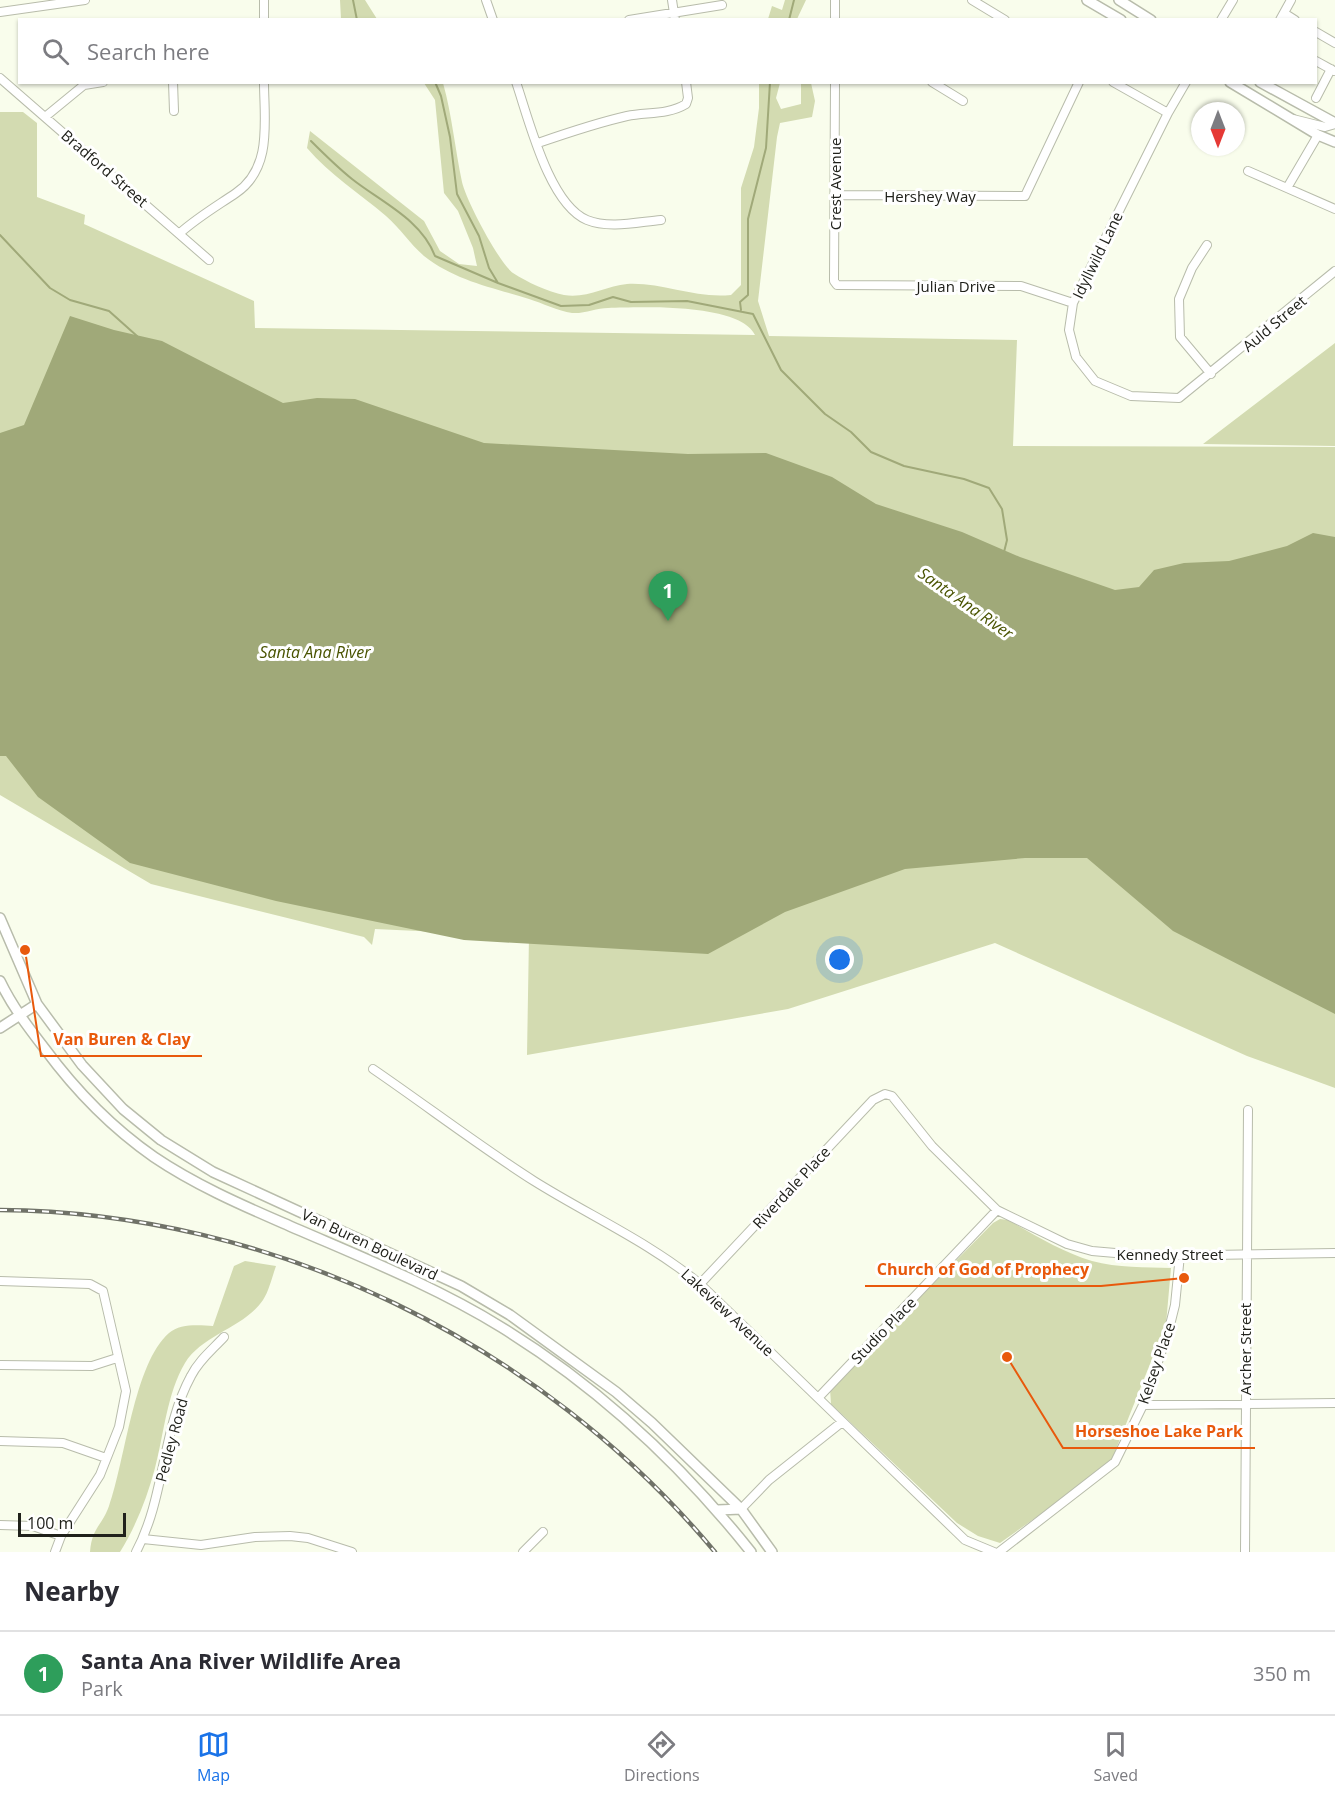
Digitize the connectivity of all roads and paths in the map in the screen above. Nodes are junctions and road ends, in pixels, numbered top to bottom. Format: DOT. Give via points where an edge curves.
graph roads {
  1 [pos="85,0"];
  2 [pos="264,0"];
  3 [pos="486,0"];
  4 [pos="672,0"];
  5 [pos="835,0"];
  6 [pos="972,0"];
  7 [pos="1087,0"];
  8 [pos="1119,0"];
  9 [pos="1291,0"];
  10 [pos="1231,1"];
  11 [pos="722,5"];
  12 [pos="0,12"];
  13 [pos="674,16"];
  14 [pos="1282,16"];
  15 [pos="264,18"];
  16 [pos="492,18"];
  17 [pos="652,18"];
  18 [pos="835,18"];
  19 [pos="1002,18"];
  20 [pos="1118,18"];
  21 [pos="1148,18"];
  22 [pos="1222,18"];
  23 [pos="1317,33"];
  24 [pos="1335,43"];
  25 [pos="1317,62"];
  26 [pos="1333,70"];
  27 [pos="0,78"];
  28 [pos="94,84"];
  29 [pos="173,84"];
  30 [pos="264,84"];
  31 [pos="517,84"];
  32 [pos="686,84"];
  33 [pos="835,84"];
  34 [pos="935,84"];
  35 [pos="1078,84"];
  36 [pos="1117,84"];
  37 [pos="1185,84"];
  38 [pos="1233,84"];
  39 [pos="1264,84"];
  40 [pos="1316,98"];
  41 [pos="963,101"];
  42 [pos="174,111"];
  43 [pos="1168,113"];
  44 [pos="45,117"];
  45 [pos="1291,119"];
  46 [pos="1335,123"];
  47 [pos="1318,135"];
  48 [pos="1335,142"];
  49 [pos="538,143"];
  50 [pos="1248,171"];
  51 [pos="1287,188"];
  52 [pos="836,195"];
  53 [pos="1335,209"];
  54 [pos="661,220"];
  55 [pos="180,233"];
  56 [pos="1207,244"];
  57 [pos="209,260"];
  58 [pos="1335,271"];
  59 [pos="837,285"];
  60 [pos="1073,303"];
  61 [pos="1211,374"];
  62 [pos="0,918"];
  63 [pos="0,981"];
  64 [pos="37,1004"];
  65 [pos="20,1016"];
  66 [pos="0,1028"];
  67 [pos="373,1069"];
  68 [pos="885,1094"];
  69 [pos="1248,1110"];
  70 [pos="997,1210"];
  71 [pos="1335,1253"];
  72 [pos="1246,1254"];
  73 [pos="1180,1255"];
  74 [pos="0,1281"];
  75 [pos="700,1284"];
  76 [pos="224,1337"];
  77 [pos="117,1358"];
  78 [pos="0,1365"];
  79 [pos="818,1398"];
  80 [pos="1245,1403"];
  81 [pos="1335,1403"];
  82 [pos="1143,1405"];
  83 [pos="842,1422"];
  84 [pos="0,1441"];
  85 [pos="106,1458"];
  86 [pos="741,1509"];
  87 [pos="718,1510"];
  88 [pos="0,1525"];
  89 [pos="543,1533"];
  90 [pos="61,1536"];
  91 [pos="143,1539"];
  92 [pos="55,1552"];
  93 [pos="136,1552"];
  94 [pos="352,1552"];
  95 [pos="523,1552"];
  96 [pos="751,1552"];
  97 [pos="772,1552"];
  98 [pos="994,1552"];
  99 [pos="999,1552"];
  100 [pos="1245,1552"];
  1 -- 12 [label="street"];
  2 -- 15 [label="street"];
  3 -- 16 [label="street"];
  4 -- 13 [label="street"];
  5 -- 18 [label="street"];
  6 -- 19 [label="street"];
  7 -- 20 [label="main road"];
  8 -- 21 [label="main road"];
  9 -- 14 [label="street"];
  10 -- 22 [label="street"];
  11 -- 13 [label="street"];
  13 -- 17 [label="street"];
  23 -- 24 [label="street"];
  25 -- 26 [label="street"];
  26 -- 40 [label="street"];
  27 -- 44 [label="street, Bradford Street"];
  28 -- 44 [label="street" via="84,86"];
  29 -- 42 [label="street"];
  30 -- 55 [label="street" via="264,146 260,165 238,192 200,215"];
  31 -- 49 [label="street"];
  32 -- 49 [label="street" via="686,105 676,110 601,122"];
  33 -- 52 [label="street, Crest Avenue"];
  34 -- 41 [label="street"];
  35 -- 52 [label="street, Hershey Way" via="1025,196"];
  36 -- 43 [label="street"];
  37 -- 43 [label="street, Idyllwild Lane"];
  38 -- 45 [label="main road"];
  39 -- 46 [label="main road"];
  43 -- 60 [label="street, Idyllwild Lane"];
  44 -- 55 [label="street, Bradford Street"];
  45 -- 46 [label="street" via="1325,127"];
  45 -- 47 [label="main road"];
  47 -- 48 [label="main road"];
  47 -- 51 [label="street"];
  49 -- 54 [label="street" via="555,191 568,208 587,220 611,224"];
  50 -- 51 [label="street"];
  51 -- 53 [label="street"];
  52 -- 59 [label="street, Crest Avenue"];
  55 -- 57 [label="street, Bradford Street"];
  56 -- 61 [label="street" via="1179,299 1179,337"];
  58 -- 61 [label="street, Auld Street"];
  59 -- 60 [label="street, Julian Drive" via="1021,286"];
  60 -- 61 [label="street, Idyllwild Lane" via="1069,330 1076,357 1095,381 1131,396 1179,398"];
  62 -- 64 [label="main road, Van Buren Boulevard"];
  63 -- 65 [label="main road, Van Buren Boulevard"];
  64 -- 65 [label="main road"];
  64 -- 86 [label="main road, Van Buren Boulevard" via="110,1096 161,1140 213,1172 461,1286 510,1315 616,1392"];
  65 -- 66 [label="main road"];
  65 -- 87 [label="main road, Van Buren Boulevard" via="75,1089 155,1158 209,1189 452,1300 501,1327 587,1388 668,1457"];
  67 -- 75 [label="street, Lakeview Avenue" via="535,1181 634,1237"];
  68 -- 70 [label="street, Kennedy Street" via="892,1096 932,1146"];
  68 -- 75 [label="street, Riverdale Place" via="873,1100"];
  69 -- 72 [label="street, Archer Street"];
  70 -- 73 [label="street, Kennedy Street" via="1040,1233 1092,1251 1131,1256"];
  70 -- 79 [label="street, Studio Place"];
  71 -- 72 [label="street, Kennedy Street"];
  72 -- 73 [label="street, Kennedy Street"];
  72 -- 80 [label="street, Archer Street"];
  73 -- 82 [label="street, Kelsey Place" via="1172,1314"];
  74 -- 77 [label="street" via="90,1284 103,1290"];
  75 -- 79 [label="street, Lakeview Avenue"];
  76 -- 91 [label="street, Pedley Road" via="190,1377"];
  77 -- 78 [label="street" via="92,1366"];
  77 -- 85 [label="street" via="126,1391 119,1427"];
  79 -- 83 [label="street, Lakeview Avenue"];
  80 -- 81 [label="street"];
  80 -- 82 [label="street"];
  80 -- 100 [label="street, Archer Street"];
  82 -- 99 [label="street, Kelsey Place" via="1115,1462"];
  83 -- 86 [label="street" via="769,1480"];
  83 -- 98 [label="street, Lakeview Avenue" via="964,1540"];
  84 -- 85 [label="street" via="63,1443"];
  85 -- 90 [label="street" via="100,1475"];
  86 -- 87 [label="main road"];
  86 -- 97 [label="main road, Van Buren Boulevard"];
  87 -- 96 [label="main road, Van Buren Boulevard"];
  88 -- 90 [label="street" via="33,1526"];
  89 -- 95 [label="street"];
  90 -- 92 [label="street"];
  91 -- 93 [label="street, Pedley Road"];
  91 -- 94 [label="street" via="201,1545 290,1536"];
}
